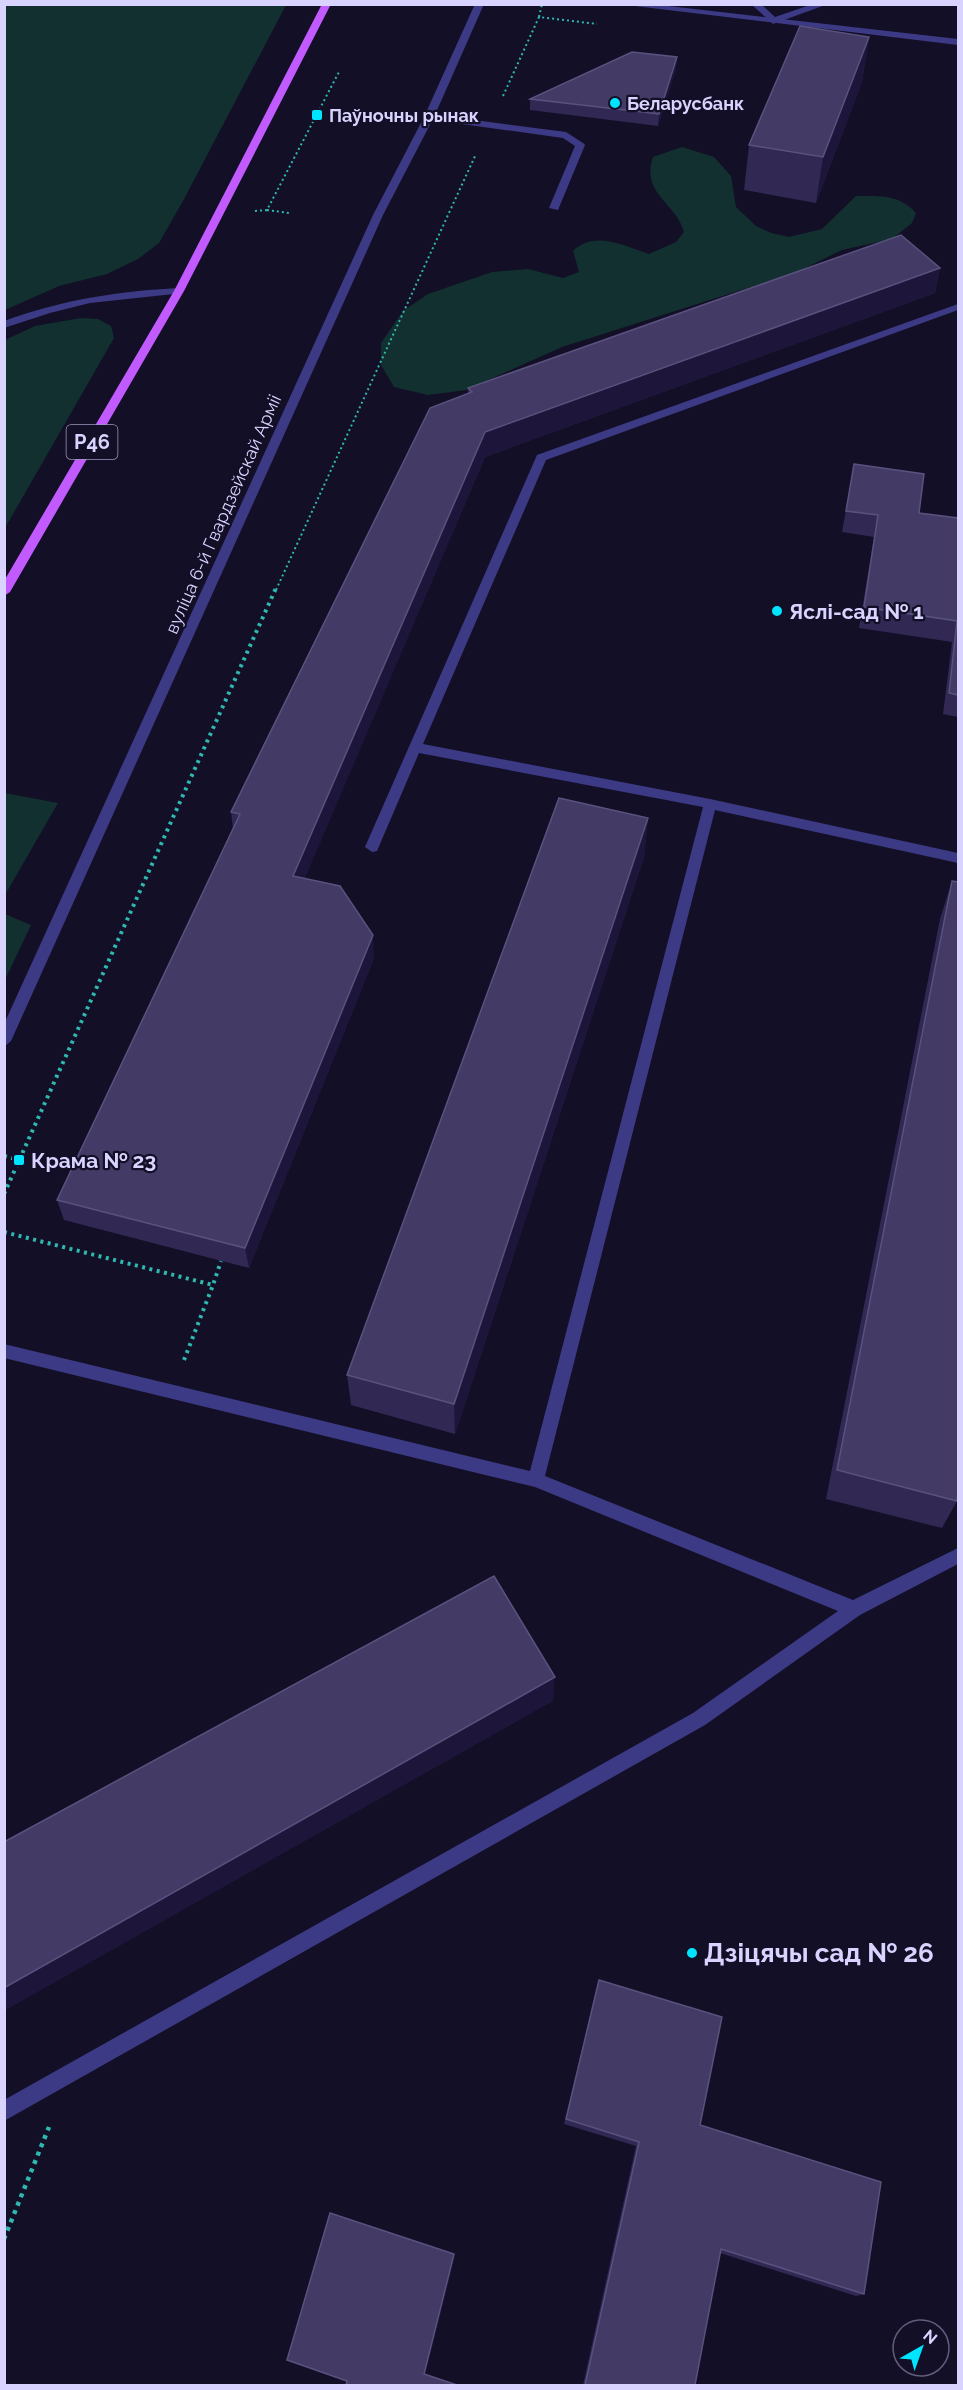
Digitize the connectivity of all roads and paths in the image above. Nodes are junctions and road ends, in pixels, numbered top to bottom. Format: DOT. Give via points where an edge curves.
graph roads {
  1 [pos="327,4"];
  2 [pos="480,4"];
  3 [pos="542,4"];
  4 [pos="622,4"];
  5 [pos="755,4"];
  6 [pos="824,4"];
  7 [pos="539,17"];
  8 [pos="773,21"];
  9 [pos="597,24"];
  10 [pos="958,42"];
  11 [pos="429,117"];
  12 [pos="490,124"];
  13 [pos="554,208"];
  14 [pos="267,210"];
  15 [pos="289,213"];
  16 [pos="179,291"];
  17 [pos="958,307"];
  18 [pos="4,325"];
  19 [pos="4,592"];
  20 [pos="417,748"];
  21 [pos="710,804"];
  22 [pos="372,847"];
  23 [pos="958,858"];
  24 [pos="4,1041"];
  25 [pos="4,1156"];
  26 [pos="19,1160"];
  27 [pos="4,1194"];
  28 [pos="4,1232"];
  29 [pos="221,1261"];
  30 [pos="213,1285"];
  31 [pos="4,1351"];
  32 [pos="172,1392"];
  33 [pos="536,1480"];
  34 [pos="958,1556"];
  35 [pos="854,1609"];
  36 [pos="71,2073"];
  37 [pos="4,2111"];
  38 [pos="4,2239"];
  1 -- 16 [label="main road, Р46"];
  2 -- 11 [label="street, вуліца 6-й Гвардзейскай Арміі"];
  3 -- 7 [label="path"];
  4 -- 8 [label="street"];
  5 -- 8 [label="street"];
  6 -- 8 [label="street"];
  7 -- 9 [label="path"];
  7 -- 12 [label="path"];
  8 -- 10 [label="street"];
  11 -- 12 [label="street"];
  11 -- 24 [label="street, вуліца 6-й Гвардзейскай Арміі" via="378,214"];
  12 -- 13 [label="street" via="566,135 580,145"];
  12 -- 26 [label="path"];
  14 -- 15 [label="path"];
  16 -- 18 [label="street" via="84,302"];
  16 -- 19 [label="main road, Р46"];
  17 -- 20 [label="street" via="542,458"];
  20 -- 21 [label="street"];
  20 -- 22 [label="street"];
  21 -- 23 [label="street"];
  21 -- 33 [label="street"];
  25 -- 26 [label="path"];
  26 -- 27 [label="path"];
  28 -- 30 [label="path"];
  29 -- 30 [label="path"];
  30 -- 32 [label="path"];
  31 -- 32 [label="street"];
  32 -- 33 [label="street"];
  33 -- 35 [label="street"];
  34 -- 35 [label="street"];
  35 -- 36 [label="street" via="699,1719"];
  36 -- 37 [label="street"];
  36 -- 38 [label="path"];
}
